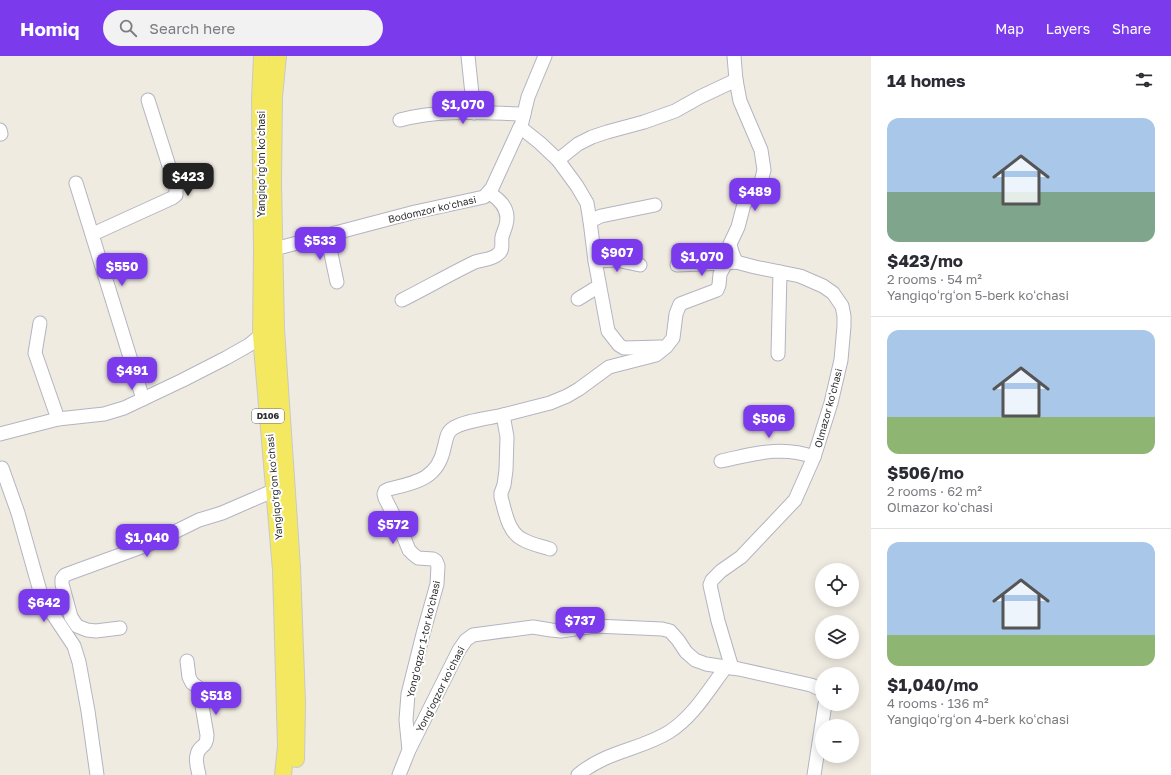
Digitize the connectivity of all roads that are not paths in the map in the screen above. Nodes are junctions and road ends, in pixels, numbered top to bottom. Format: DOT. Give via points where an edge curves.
graph roads {
  1 [pos="262,56"];
  2 [pos="278,56"];
  3 [pos="468,56"];
  4 [pos="545,56"];
  5 [pos="734,56"];
  6 [pos="736,80"];
  7 [pos="148,100"];
  8 [pos="474,113"];
  9 [pos="524,114"];
  10 [pos="400,120"];
  11 [pos="520,127"];
  12 [pos="558,160"];
  13 [pos="76,183"];
  14 [pos="489,193"];
  15 [pos="655,205"];
  16 [pos="590,221"];
  17 [pos="92,234"];
  18 [pos="327,235"];
  19 [pos="274,246"];
  20 [pos="595,261"];
  21 [pos="731,262"];
  22 [pos="640,265"];
  23 [pos="677,265"];
  24 [pos="780,272"];
  25 [pos="337,282"];
  26 [pos="599,286"];
  27 [pos="402,300"];
  28 [pos="578,300"];
  29 [pos="40,323"];
  30 [pos="261,335"];
  31 [pos="666,347"];
  32 [pos="778,354"];
  33 [pos="143,399"];
  34 [pos="503,415"];
  35 [pos="58,419"];
  36 [pos="0,434"];
  37 [pos="814,457"];
  38 [pos="721,461"];
  39 [pos="2,468"];
  40 [pos="275,490"];
  41 [pos="550,549"];
  42 [pos="120,628"];
  43 [pos="187,660"];
  44 [pos="729,667"];
  45 [pos="815,686"];
  46 [pos="824,711"];
  47 [pos="409,750"];
  48 [pos="97,775"];
  49 [pos="199,775"];
  50 [pos="284,775"];
  51 [pos="294,775"];
  52 [pos="399,775"];
  53 [pos="578,775"];
  54 [pos="814,775"];
  1 -- 30 [label="main road, Yangiqoʻrgʻon koʻchasi / D106"];
  2 -- 19 [label="main road, Yangiqoʻrgʻon koʻchasi / D106" via="274,97"];
  3 -- 8 [label="street"];
  4 -- 9 [label="street, Bodomzor koʻchasi"];
  5 -- 6 [label="street"];
  6 -- 12 [label="street" via="675,111 592,137 578,144"];
  6 -- 21 [label="street" via="740,101 761,150 764,170 761,182 744,204 730,244"];
  7 -- 17 [label="street" via="176,195"];
  8 -- 9 [label="street"];
  8 -- 10 [label="street" via="429,114"];
  9 -- 11 [label="street, Bodomzor koʻchasi"];
  11 -- 12 [label="street"];
  11 -- 14 [label="street, Bodomzor koʻchasi"];
  12 -- 16 [label="street" via="587,203"];
  13 -- 17 [label="street"];
  14 -- 18 [label="street, Bodomzor koʻchasi" via="484,197"];
  14 -- 27 [label="street" via="503,204 507,216 500,252 493,258 478,261"];
  15 -- 16 [label="street" via="600,216"];
  16 -- 20 [label="street"];
  17 -- 33 [label="street"];
  18 -- 19 [label="street, Bodomzor koʻchasi" via="282,247"];
  18 -- 25 [label="street"];
  19 -- 51 [label="main road, Yangiqoʻrgʻon koʻchasi / D106" via="276,329 296,656 297,743"];
  20 -- 22 [label="street" via="616,260"];
  20 -- 26 [label="street"];
  21 -- 23 [label="street, Olmazor koʻchasi"];
  21 -- 24 [label="street, Olmazor koʻchasi"];
  21 -- 31 [label="street" via="720,274 717,290 680,304 673,338"];
  24 -- 32 [label="street"];
  24 -- 37 [label="street, Olmazor koʻchasi" via="800,276 823,286 833,293 842,306 844,316 841,360 832,403"];
  26 -- 28 [label="street"];
  26 -- 31 [label="street" via="608,331 619,345 624,348"];
  29 -- 35 [label="street" via="35,353"];
  30 -- 33 [label="street" via="226,358"];
  30 -- 40 [label="main road, Yangiqoʻrgʻon koʻchasi / D106"];
  31 -- 34 [label="street" via="656,354 609,367 567,396"];
  33 -- 35 [label="street" via="104,414"];
  34 -- 41 [label="street" via="506,470 501,497 510,526 522,539"];
  34 -- 47 [label="street, Yongʻoqzor 1-tor koʻchasi" via="469,422 451,429 442,458 433,472 415,483 389,489 384,494 409,550 418,558 433,559 438,566 437,584 408,694 406,720"];
  35 -- 36 [label="street"];
  37 -- 38 [label="street" via="783,450"];
  37 -- 44 [label="street, Olmazor koʻchasi" via="795,500 741,557 712,580 710,585"];
  39 -- 48 [label="street" via="18,513 40,591 74,646 79,662"];
  40 -- 42 [label="street" via="188,525 150,544 65,575 62,584 71,617 77,626 96,631"];
  40 -- 50 [label="main road, Yangiqoʻrgʻon koʻchasi / D106" via="284,661"];
  43 -- 49 [label="street" via="189,677 199,688 207,735 205,745 197,754"];
  44 -- 45 [label="street, Yongʻoqzor koʻchasi"];
  44 -- 47 [label="street, Yongʻoqzor koʻchasi" via="695,660 670,631 662,629 595,626 561,631 533,627 473,635 459,650"];
  44 -- 53 [label="street" via="694,710 669,732 596,762"];
  46 -- 54 [label="street"];
  47 -- 52 [label="street, Yongʻoqzor koʻchasi"];
}
